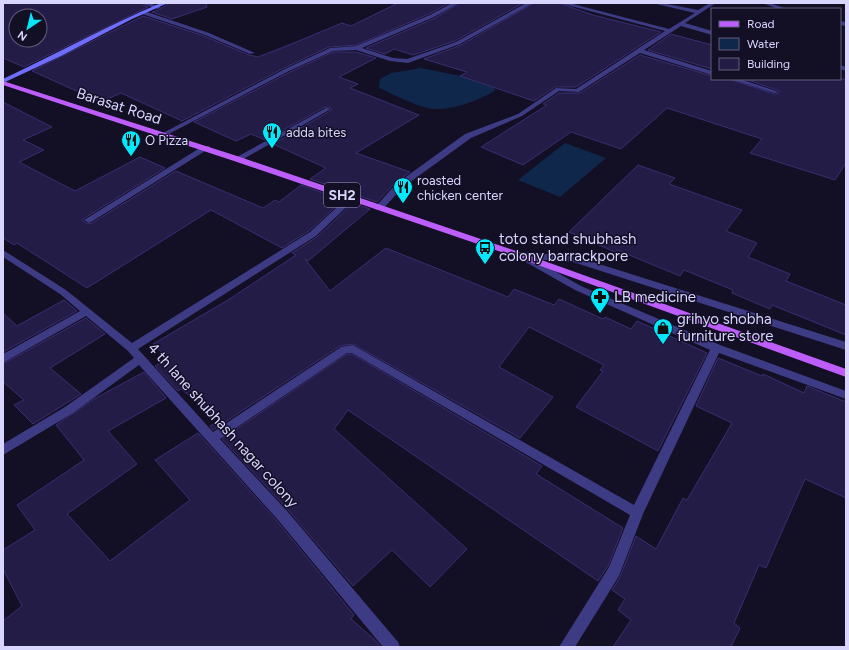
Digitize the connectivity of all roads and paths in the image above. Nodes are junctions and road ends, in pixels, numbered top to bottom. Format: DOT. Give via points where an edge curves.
graph roads {
  1 [pos="143,3"];
  2 [pos="165,3"];
  3 [pos="456,3"];
  4 [pos="530,3"];
  5 [pos="563,3"];
  6 [pos="655,3"];
  7 [pos="713,3"];
  8 [pos="765,3"];
  9 [pos="158,7"];
  10 [pos="781,8"];
  11 [pos="699,12"];
  12 [pos="144,13"];
  13 [pos="681,24"];
  14 [pos="670,31"];
  15 [pos="711,32"];
  16 [pos="357,48"];
  17 [pos="640,51"];
  18 [pos="252,53"];
  19 [pos="711,73"];
  20 [pos="735,80"];
  21 [pos="3,82"];
  22 [pos="776,92"];
  23 [pos="328,109"];
  24 [pos="163,135"];
  25 [pos="206,148"];
  26 [pos="237,159"];
  27 [pos="352,198"];
  28 [pos="379,208"];
  29 [pos="88,220"];
  30 [pos="3,253"];
  31 [pos="519,255"];
  32 [pos="88,311"];
  33 [pos="846,346"];
  34 [pos="132,348"];
  35 [pos="716,348"];
  36 [pos="3,359"];
  37 [pos="140,360"];
  38 [pos="846,373"];
  39 [pos="846,395"];
  40 [pos="213,438"];
  41 [pos="3,450"];
  42 [pos="637,513"];
  43 [pos="393,647"];
  44 [pos="566,647"];
  1 -- 9 [label="street"];
  2 -- 9 [label="street"];
  3 -- 16 [label="street"];
  4 -- 16 [label="street" via="458,43 408,61 392,60"];
  5 -- 14 [label="street"];
  6 -- 11 [label="street"];
  7 -- 11 [label="street"];
  8 -- 10 [label="street"];
  9 -- 12 [label="street"];
  11 -- 13 [label="street"];
  12 -- 18 [label="street" via="207,34"];
  12 -- 21 [label="street"];
  13 -- 14 [label="street"];
  13 -- 15 [label="street"];
  14 -- 17 [label="street"];
  16 -- 24 [label="street" via="332,49"];
  17 -- 19 [label="street"];
  17 -- 28 [label="street" via="578,91 558,89 520,115 468,136 399,186"];
  20 -- 22 [label="street"];
  21 -- 24 [label="main road, Barasat Road / SH2"];
  23 -- 26 [label="street"];
  24 -- 25 [label="main road, Barasat Road / SH2"];
  25 -- 26 [label="main road, Barasat Road / SH2"];
  25 -- 29 [label="street"];
  26 -- 27 [label="main road, Barasat Road / SH2"];
  27 -- 28 [label="main road, Barasat Road / SH2"];
  27 -- 34 [label="street" via="313,234"];
  28 -- 31 [label="main road, Barasat Road / SH2"];
  30 -- 32 [label="street, 4 th lane shubhash nagar colony"];
  31 -- 33 [label="street" via="574,259"];
  31 -- 35 [label="street" via="578,288"];
  31 -- 38 [label="main road, Barasat Road / SH2"];
  32 -- 34 [label="street, 4 th lane shubhash nagar colony"];
  32 -- 36 [label="street"];
  34 -- 37 [label="street, 4 th lane shubhash nagar colony"];
  35 -- 39 [label="street"];
  35 -- 42 [label="street"];
  37 -- 40 [label="street, 4 th lane shubhash nagar colony"];
  37 -- 41 [label="street" via="69,410"];
  40 -- 42 [label="street" via="345,350 353,348"];
  40 -- 43 [label="street, 4 th lane shubhash nagar colony" via="283,516"];
  42 -- 44 [label="street" via="614,571"];
}
